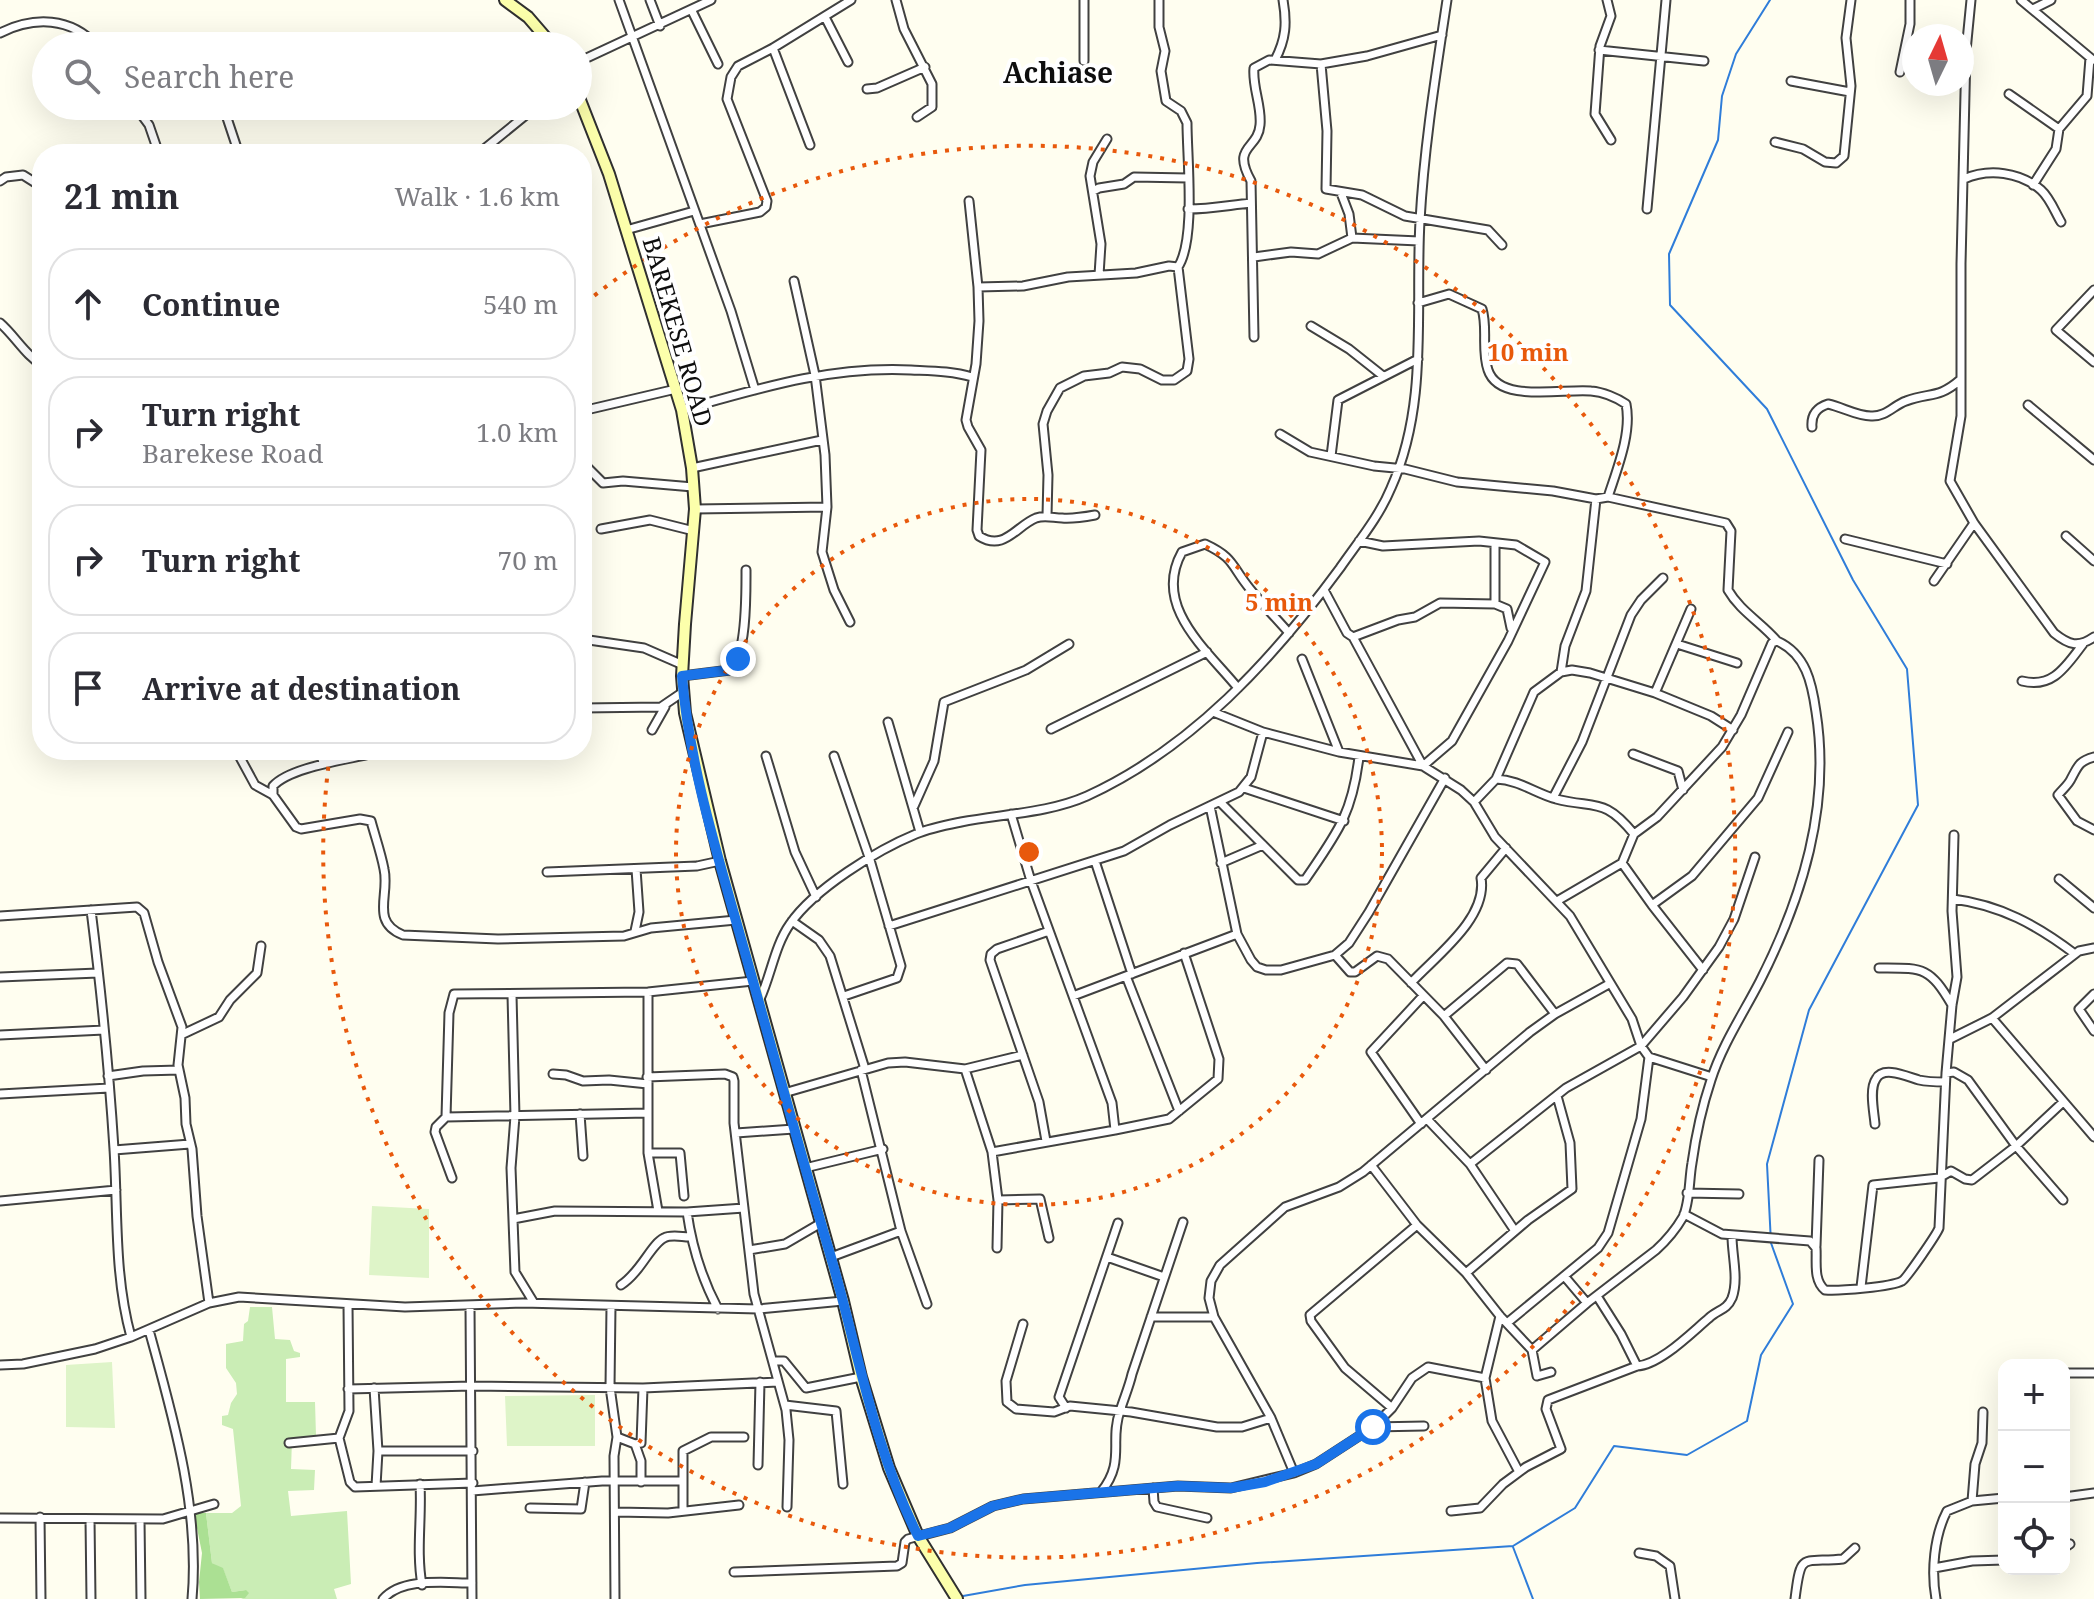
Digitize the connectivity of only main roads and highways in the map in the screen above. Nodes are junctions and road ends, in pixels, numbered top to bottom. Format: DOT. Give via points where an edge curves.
graph roads {
  1 [pos="505,0"];
  2 [pos="541,32"];
  3 [pos="588,120"];
  4 [pos="957,1599"];
  1 -- 2 [label="main road"];
  3 -- 4 [label="main road, BAREKESE ROAD" via="682,410 695,509 683,692 720,861 889,1468 918,1536"];
}
